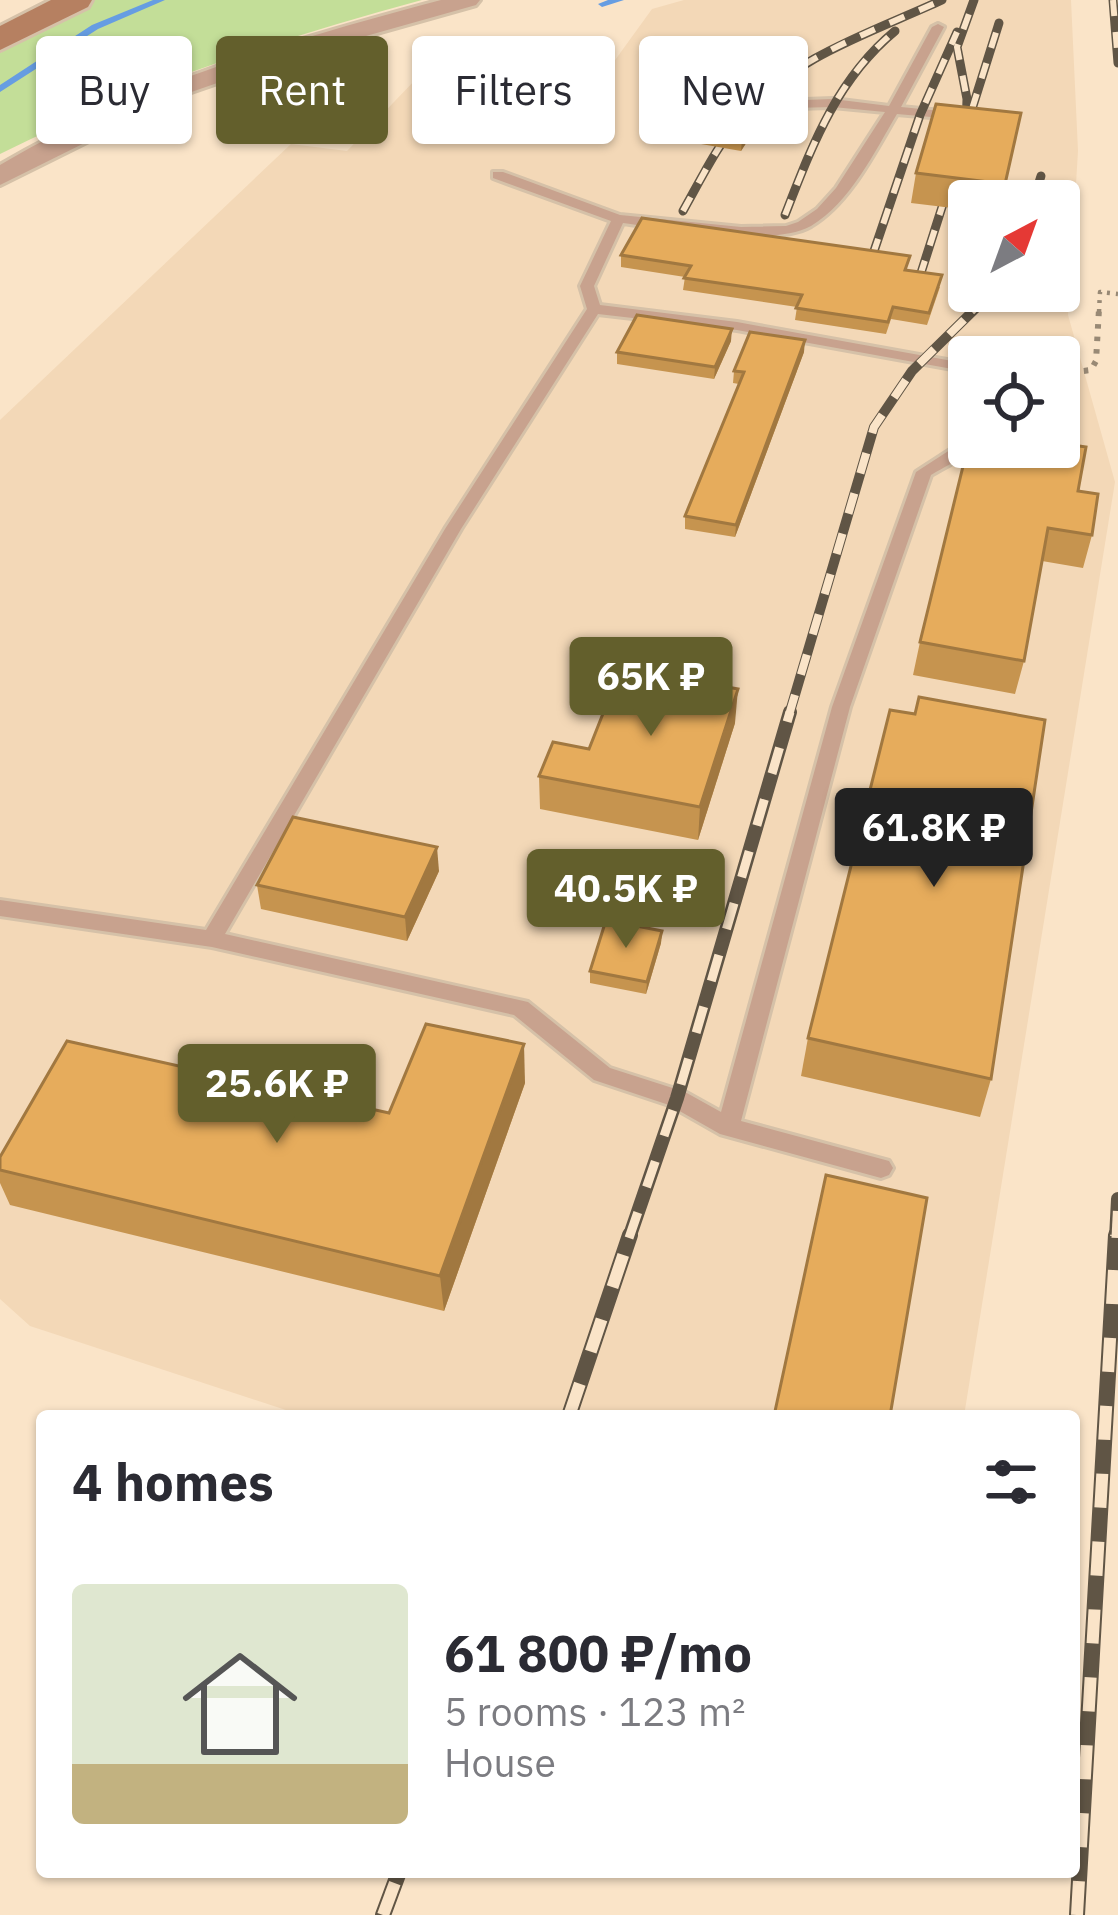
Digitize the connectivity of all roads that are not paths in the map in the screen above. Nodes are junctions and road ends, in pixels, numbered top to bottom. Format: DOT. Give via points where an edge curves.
graph roads {
  1 [pos="76,0"];
  2 [pos="467,0"];
  3 [pos="938,27"];
  4 [pos="0,40"];
  5 [pos="808,104"];
  6 [pos="892,110"];
  7 [pos="984,118"];
  8 [pos="498,175"];
  9 [pos="0,177"];
  10 [pos="619,219"];
  11 [pos="594,309"];
  12 [pos="948,364"];
  13 [pos="948,458"];
  14 [pos="0,908"];
  15 [pos="212,939"];
  16 [pos="728,1126"];
  17 [pos="881,1168"];
  1 -- 4 [label="main road"];
  2 -- 9 [label="street" via="170,90"];
  3 -- 6 [label="lane"];
  5 -- 6 [label="lane"];
  6 -- 7 [label="lane"];
  6 -- 10 [label="lane" via="847,182 802,226 772,232"];
  8 -- 10 [label="lane"];
  10 -- 11 [label="lane" via="586,286"];
  11 -- 12 [label="lane"];
  11 -- 15 [label="lane" via="453,529"];
  13 -- 16 [label="lane" via="924,472 841,707"];
  14 -- 15 [label="lane"];
  15 -- 16 [label="lane" via="520,1007 602,1074 677,1098"];
  16 -- 17 [label="lane"];
}
